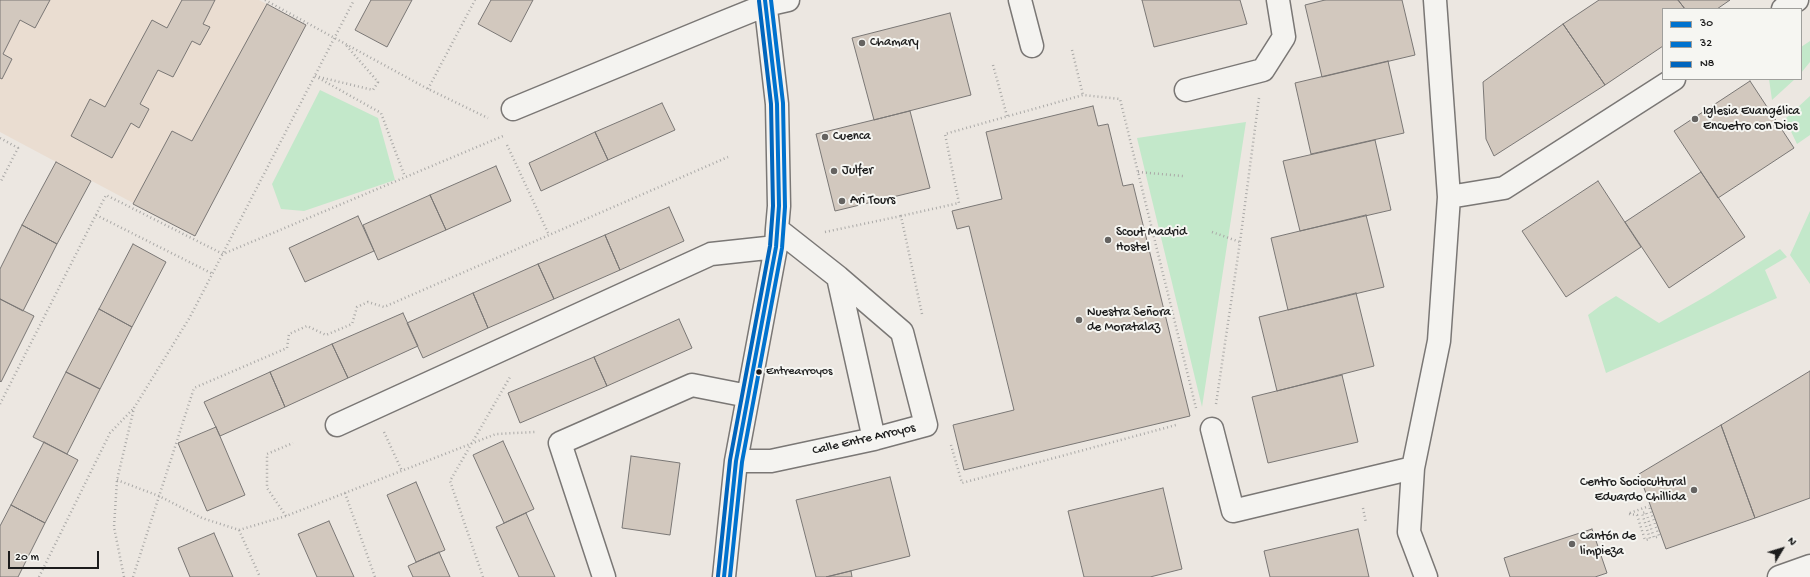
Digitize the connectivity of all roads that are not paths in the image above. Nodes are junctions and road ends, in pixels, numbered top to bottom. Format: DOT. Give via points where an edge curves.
graph roads {
  1 [pos="788,0"];
  2 [pos="1020,0"];
  3 [pos="1278,0"];
  4 [pos="1435,0"];
  5 [pos="1797,0"];
  6 [pos="765,3"];
  7 [pos="1785,8"];
  8 [pos="1032,46"];
  9 [pos="1672,80"];
  10 [pos="1186,90"];
  11 [pos="513,110"];
  12 [pos="1448,197"];
  13 [pos="776,238"];
  14 [pos="838,277"];
  15 [pos="748,396"];
  16 [pos="337,425"];
  17 [pos="1212,429"];
  18 [pos="874,439"];
  19 [pos="736,461"];
  20 [pos="1414,468"];
  21 [pos="1810,566"];
  22 [pos="604,577"];
  23 [pos="724,577"];
  24 [pos="1426,577"];
  25 [pos="1779,577"];
  1 -- 6 [label="street"];
  2 -- 8 [label="street"];
  3 -- 10 [label="street" via="1284,37 1263,70"];
  4 -- 12 [label="street"];
  5 -- 7 [label="street"];
  6 -- 11 [label="street"];
  6 -- 13 [label="street" via="777,104 779,206"];
  9 -- 12 [label="street" via="1504,188"];
  12 -- 20 [label="street" via="1439,342"];
  13 -- 14 [label="street, Calle Entre Arroyos"];
  13 -- 15 [label="street"];
  13 -- 16 [label="street" via="711,254"];
  14 -- 18 [label="street"];
  14 -- 18 [label="street, Calle Entre Arroyos" via="902,332 926,425"];
  15 -- 19 [label="street"];
  15 -- 22 [label="street" via="692,385 560,443"];
  17 -- 20 [label="street" via="1233,511"];
  18 -- 19 [label="street, Calle Entre Arroyos" via="772,461"];
  19 -- 23 [label="street"];
  20 -- 24 [label="street" via="1409,532"];
  21 -- 25 [label="street"];
}
